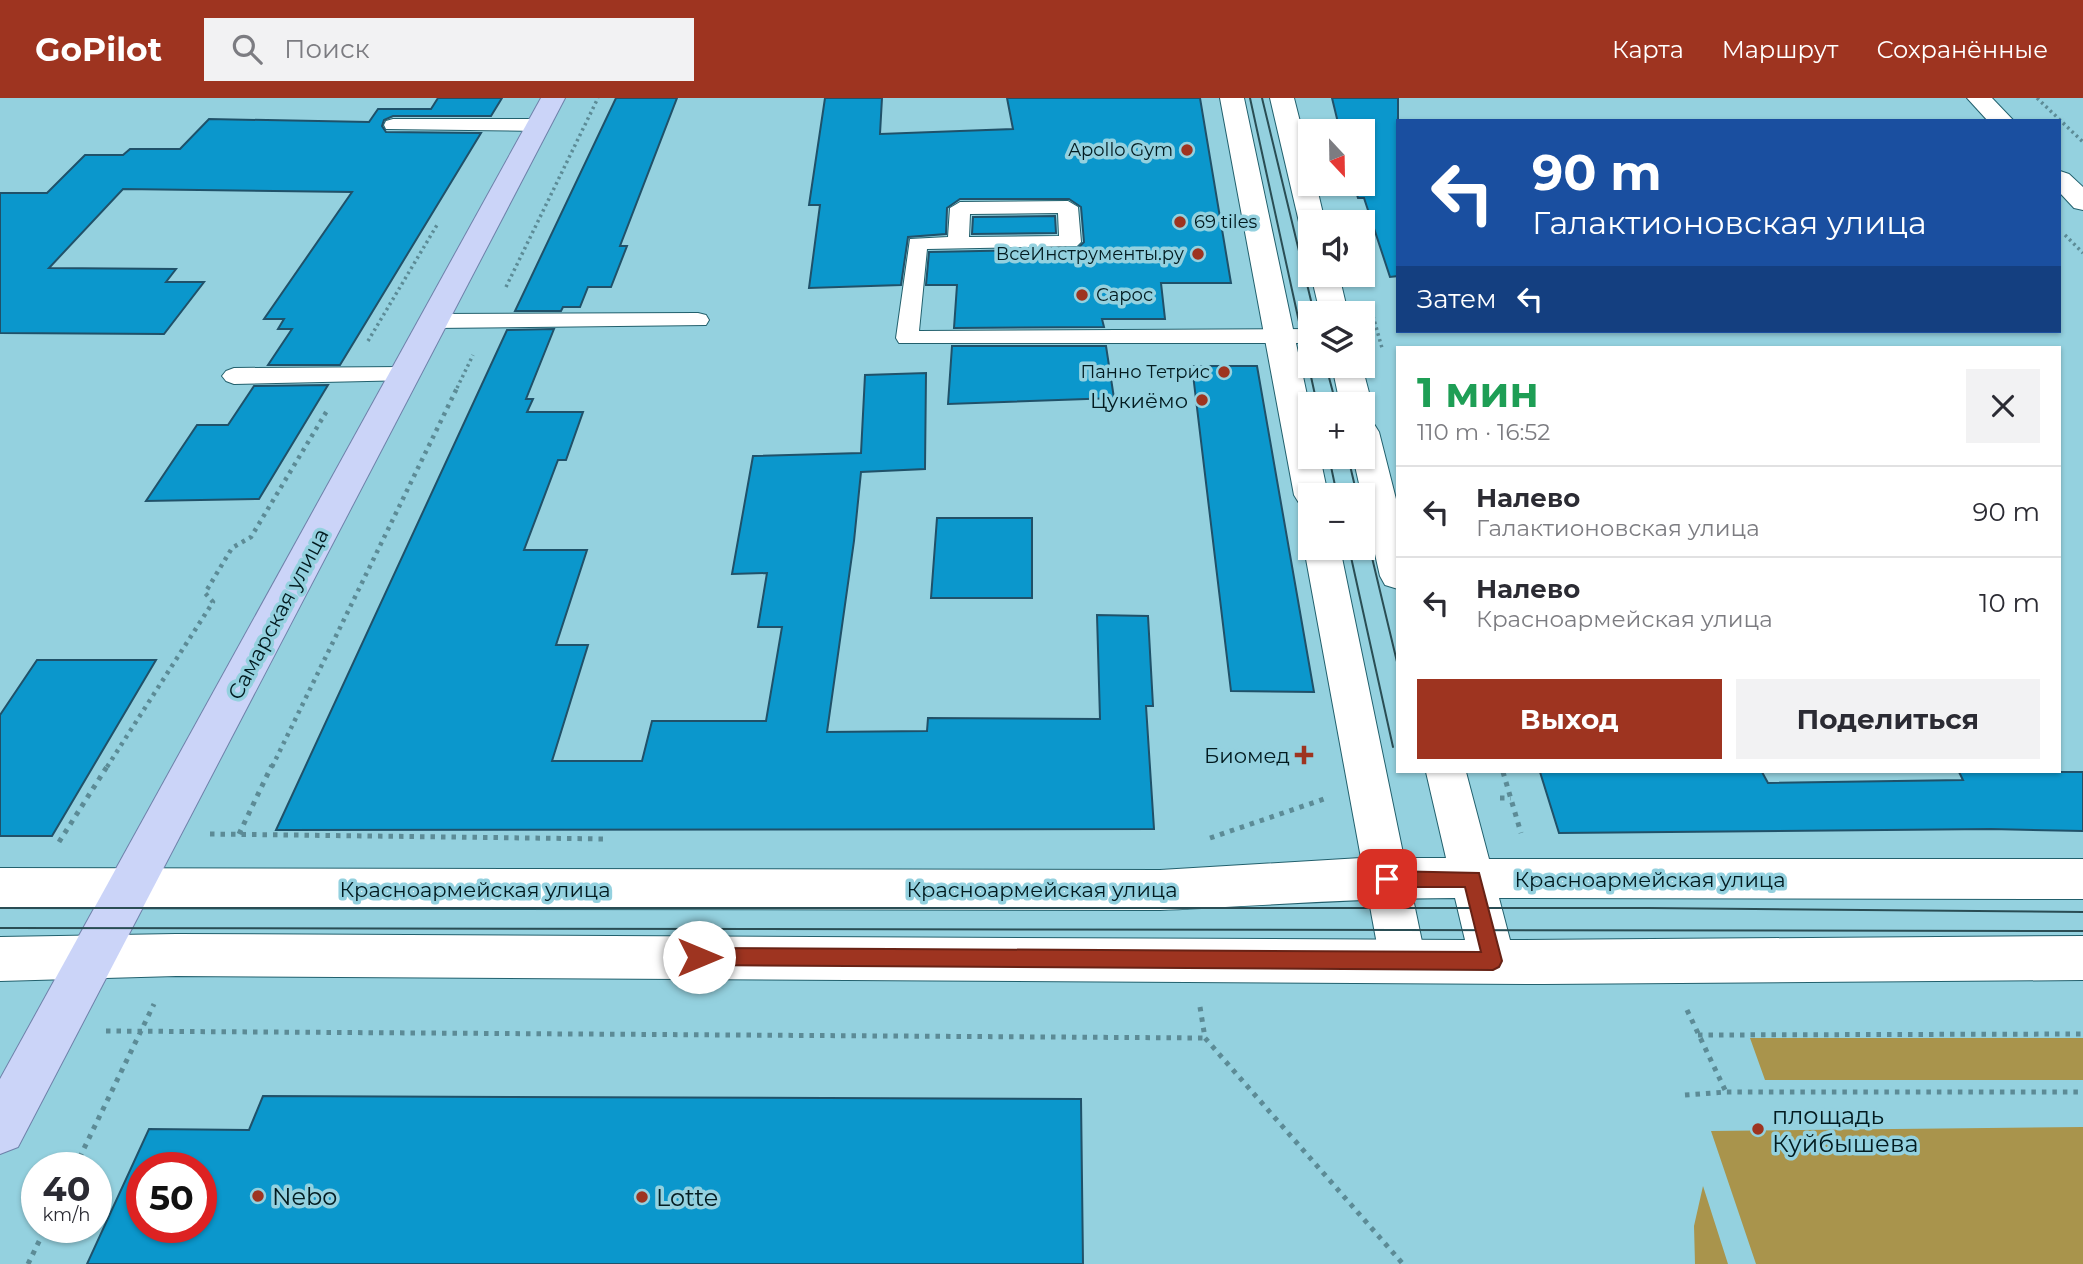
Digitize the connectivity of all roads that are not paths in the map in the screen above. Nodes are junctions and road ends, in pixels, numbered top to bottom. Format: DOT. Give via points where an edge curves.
graph roads {
  1 [pos="1232,98"];
  2 [pos="1282,98"];
  3 [pos="1979,98"];
  4 [pos="546,111"];
  5 [pos="2000,119"];
  6 [pos="393,125"];
  7 [pos="2061,180"];
  8 [pos="2083,202"];
  9 [pos="1309,210"];
  10 [pos="958,243"];
  11 [pos="698,320"];
  12 [pos="434,321"];
  13 [pos="1280,336"];
  14 [pos="1298,336"];
  15 [pos="405,375"];
  16 [pos="234,376"];
  17 [pos="1372,469"];
  18 [pos="1309,483"];
  19 [pos="1324,560"];
  20 [pos="1396,568"];
  21 [pos="1446,773"];
  22 [pos="2083,878"];
  23 [pos="1387,879"];
  24 [pos="1472,879"];
  25 [pos="0,888"];
  26 [pos="131,888"];
  27 [pos="91,958"];
  28 [pos="2083,958"];
  29 [pos="0,959"];
  30 [pos="1403,961"];
  31 [pos="1493,961"];
  32 [pos="0,1129"];
  1 -- 13 [label="main road"];
  2 -- 9 [label="main road"];
  3 -- 5 [label="main road"];
  4 -- 6 [label="lane"];
  4 -- 12 [label="main road, Самарская улица"];
  7 -- 8 [label="main road"];
  10 -- 10 [label="lane" via="960,208 1068,207 1070,242"];
  10 -- 13 [label="lane" via="917,243 907,338"];
  11 -- 12 [label="lane"];
  12 -- 15 [label="main road, Самарская улица"];
  13 -- 14 [label="lane"];
  13 -- 18 [label="main road"];
  15 -- 16 [label="lane"];
  15 -- 26 [label="main road, Самарская улица"];
  17 -- 20 [label="main road"];
  19 -- 23 [label="main road"];
  21 -- 24 [label="main road"];
  22 -- 24 [label="main road, Красноармейская улица"];
  23 -- 24 [label="main road, Красноармейская улица"];
  23 -- 26 [label="main road, Красноармейская улица" via="1160,890"];
  23 -- 30 [label="main road"];
  24 -- 31 [label="main road"];
  25 -- 26 [label="main road, Красноармейская улица"];
  26 -- 27 [label="main road, Самарская улица"];
  27 -- 29 [label="main road"];
  27 -- 30 [label="main road"];
  27 -- 32 [label="main road, Самарская улица"];
  28 -- 31 [label="main road"];
  30 -- 31 [label="main road"];
}
